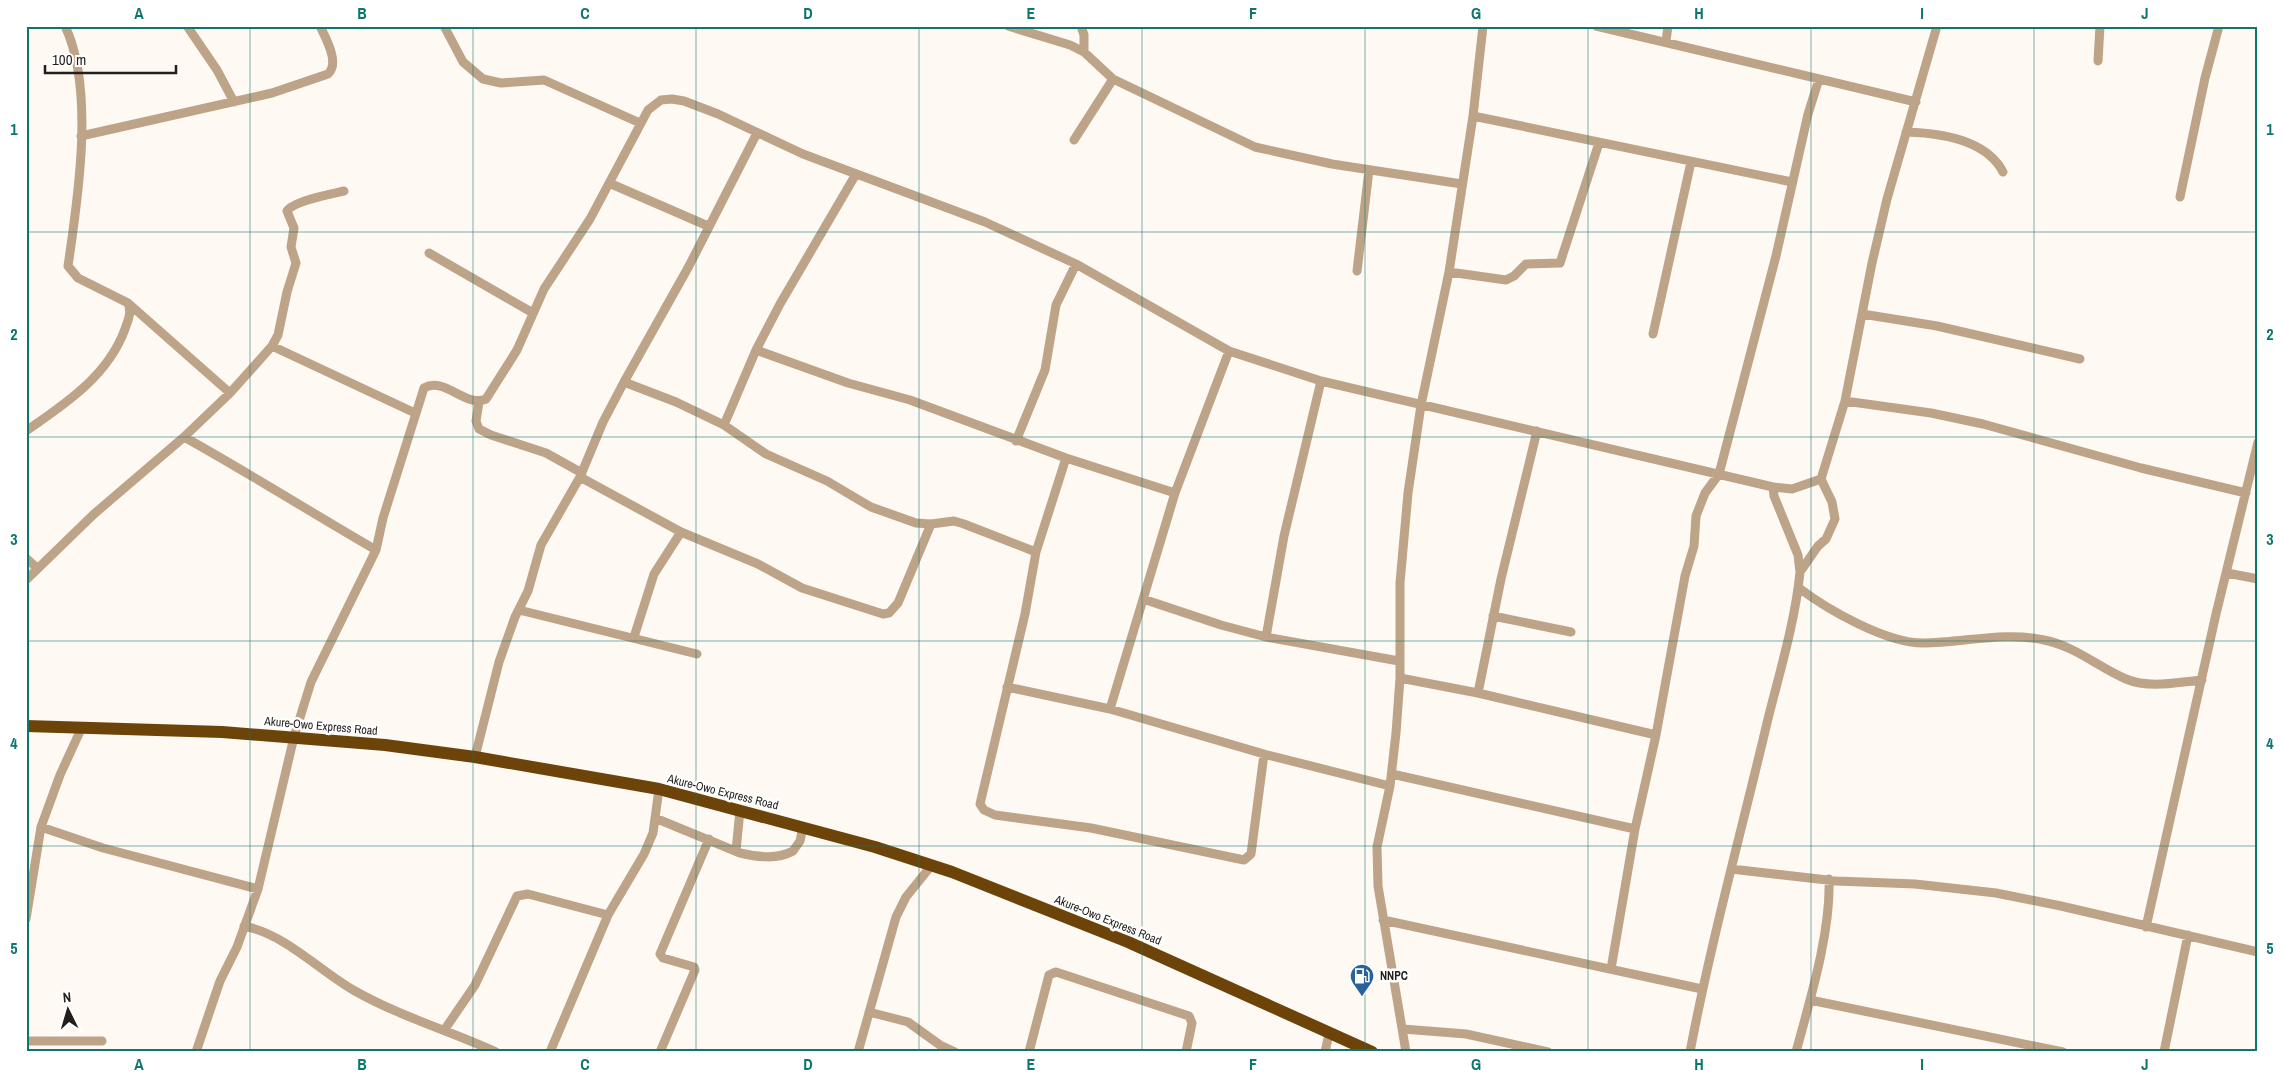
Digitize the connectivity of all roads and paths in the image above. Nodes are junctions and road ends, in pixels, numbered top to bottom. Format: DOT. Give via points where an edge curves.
graph roads {
  1 [pos="65,26"];
  2 [pos="187,26"];
  3 [pos="320,26"];
  4 [pos="444,26"];
  5 [pos="1008,26"];
  6 [pos="1483,26"];
  7 [pos="1596,26"];
  8 [pos="1668,26"];
  9 [pos="1937,26"];
  10 [pos="2100,26"];
  11 [pos="2218,26"];
  12 [pos="1084,29"];
  13 [pos="1666,42"];
  14 [pos="1084,52"];
  15 [pos="2098,62"];
  16 [pos="1113,79"];
  17 [pos="1819,79"];
  18 [pos="234,102"];
  19 [pos="1916,102"];
  20 [pos="1473,116"];
  21 [pos="640,123"];
  22 [pos="1906,132"];
  23 [pos="757,133"];
  24 [pos="81,136"];
  25 [pos="1074,140"];
  26 [pos="1599,143"];
  27 [pos="1691,162"];
  28 [pos="1369,170"];
  29 [pos="2003,172"];
  30 [pos="856,174"];
  31 [pos="1792,182"];
  32 [pos="609,183"];
  33 [pos="1462,184"];
  34 [pos="344,191"];
  35 [pos="2180,197"];
  36 [pos="708,226"];
  37 [pos="429,253"];
  38 [pos="1076,264"];
  39 [pos="1357,271"];
  40 [pos="1449,272"];
  41 [pos="128,304"];
  42 [pos="533,313"];
  43 [pos="1862,314"];
  44 [pos="1653,334"];
  45 [pos="272,346"];
  46 [pos="756,350"];
  47 [pos="1229,351"];
  48 [pos="2080,359"];
  49 [pos="1321,381"];
  50 [pos="624,382"];
  51 [pos="230,393"];
  52 [pos="1845,401"];
  53 [pos="479,402"];
  54 [pos="1420,405"];
  55 [pos="415,413"];
  56 [pos="724,425"];
  57 [pos="26,431"];
  58 [pos="1537,431"];
  59 [pos="184,437"];
  60 [pos="1016,441"];
  61 [pos="2258,442"];
  62 [pos="1066,458"];
  63 [pos="1720,474"];
  64 [pos="581,475"];
  65 [pos="1821,480"];
  66 [pos="1773,487"];
  67 [pos="1175,493"];
  68 [pos="2246,493"];
  69 [pos="931,524"];
  70 [pos="681,532"];
  71 [pos="376,550"];
  72 [pos="1036,552"];
  73 [pos="26,558"];
  74 [pos="37,568"];
  75 [pos="1800,572"];
  76 [pos="2227,574"];
  77 [pos="26,580"];
  78 [pos="2258,580"];
  79 [pos="1799,588"];
  80 [pos="1143,599"];
  81 [pos="519,610"];
  82 [pos="1493,616"];
  83 [pos="1571,632"];
  84 [pos="634,637"];
  85 [pos="1266,637"];
  86 [pos="697,654"];
  87 [pos="1399,661"];
  88 [pos="1400,678"];
  89 [pos="2202,680"];
  90 [pos="1007,687"];
  91 [pos="1478,693"];
  92 [pos="1110,710"];
  93 [pos="26,726"];
  94 [pos="82,727"];
  95 [pos="1656,735"];
  96 [pos="294,737"];
  97 [pos="1264,754"];
  98 [pos="475,757"];
  99 [pos="1392,774"];
  100 [pos="1390,786"];
  101 [pos="659,790"];
  102 [pos="740,810"];
  103 [pos="655,818"];
  104 [pos="803,827"];
  105 [pos="41,828"];
  106 [pos="1635,829"];
  107 [pos="709,840"];
  108 [pos="736,851"];
  109 [pos="930,866"];
  110 [pos="1731,869"];
  111 [pos="1829,879"];
  112 [pos="258,889"];
  113 [pos="250,911"];
  114 [pos="608,916"];
  115 [pos="26,919"];
  116 [pos="1383,920"];
  117 [pos="244,926"];
  118 [pos="2146,927"];
  119 [pos="262,930"];
  120 [pos="2188,935"];
  121 [pos="2258,952"];
  122 [pos="1611,970"];
  123 [pos="1702,989"];
  124 [pos="1810,1000"];
  125 [pos="869,1012"];
  126 [pos="445,1029"];
  127 [pos="1403,1029"];
  128 [pos="1329,1034"];
  129 [pos="26,1041"];
  130 [pos="102,1041"];
  131 [pos="196,1052"];
  132 [pos="496,1052"];
  133 [pos="550,1052"];
  134 [pos="660,1052"];
  135 [pos="858,1052"];
  136 [pos="955,1052"];
  137 [pos="1029,1052"];
  138 [pos="1186,1052"];
  139 [pos="1325,1052"];
  140 [pos="1372,1052"];
  141 [pos="1406,1052"];
  142 [pos="1548,1052"];
  143 [pos="1690,1052"];
  144 [pos="1796,1052"];
  145 [pos="2062,1052"];
  146 [pos="2164,1052"];
  1 -- 24 [label="street" via="79,72"];
  2 -- 18 [label="street"];
  3 -- 18 [label="street" via="334,65 328,74 301,85"];
  4 -- 21 [label="street" via="462,62 483,79 500,83 544,80"];
  5 -- 14 [label="street"];
  6 -- 20 [label="street"];
  7 -- 13 [label="street"];
  8 -- 13 [label="street"];
  9 -- 19 [label="street"];
  10 -- 15 [label="street"];
  11 -- 35 [label="street"];
  12 -- 14 [label="street"];
  13 -- 17 [label="street"];
  14 -- 16 [label="street"];
  16 -- 25 [label="street"];
  16 -- 28 [label="street" via="1256,147"];
  17 -- 19 [label="street"];
  17 -- 31 [label="street"];
  18 -- 24 [label="street"];
  19 -- 22 [label="street"];
  20 -- 26 [label="street"];
  20 -- 33 [label="street"];
  21 -- 23 [label="street" via="654,104 672,99 709,110"];
  21 -- 32 [label="street"];
  22 -- 29 [label="street" via="1934,133 1972,144 1997,160"];
  22 -- 43 [label="street"];
  23 -- 30 [label="street"];
  23 -- 36 [label="street"];
  24 -- 41 [label="street" via="78,197 68,266 78,278"];
  26 -- 27 [label="street"];
  26 -- 40 [label="street" via="1560,263 1526,264 1506,280"];
  27 -- 31 [label="street"];
  27 -- 44 [label="street"];
  28 -- 33 [label="street"];
  28 -- 39 [label="street"];
  30 -- 38 [label="street" via="985,222"];
  30 -- 46 [label="street"];
  31 -- 63 [label="street"];
  32 -- 36 [label="street"];
  32 -- 42 [label="street"];
  33 -- 40 [label="street"];
  34 -- 45 [label="street" via="298,204 287,211 294,228 292,247 296,263 278,335"];
  36 -- 50 [label="street"];
  37 -- 42 [label="street"];
  38 -- 47 [label="street"];
  38 -- 60 [label="street" via="1056,306 1045,370"];
  40 -- 54 [label="street"];
  41 -- 51 [label="street"];
  41 -- 57 [label="street" via="130,315 122,339 108,361 70,401"];
  42 -- 53 [label="street" via="517,350 486,399"];
  43 -- 48 [label="street" via="1954,330"];
  43 -- 52 [label="street"];
  45 -- 51 [label="street"];
  45 -- 55 [label="street"];
  46 -- 56 [label="street"];
  46 -- 60 [label="street" via="848,383 910,400"];
  47 -- 49 [label="street"];
  47 -- 67 [label="street"];
  49 -- 54 [label="street"];
  49 -- 85 [label="street" via="1284,536"];
  50 -- 56 [label="street"];
  50 -- 64 [label="street"];
  51 -- 59 [label="street"];
  52 -- 65 [label="street"];
  52 -- 68 [label="street" via="1983,424"];
  53 -- 55 [label="street" via="437,384 430,385 424,388"];
  53 -- 64 [label="street" via="476,421 479,429 546,453"];
  54 -- 58 [label="street"];
  54 -- 87 [label="street" via="1400,583"];
  55 -- 71 [label="street"];
  56 -- 69 [label="street" via="766,454 827,481 871,507 916,523"];
  58 -- 63 [label="street"];
  58 -- 82 [label="street"];
  59 -- 71 [label="street" via="252,474"];
  59 -- 74 [label="street"];
  60 -- 62 [label="street"];
  61 -- 68 [label="street"];
  62 -- 67 [label="street"];
  62 -- 72 [label="street"];
  63 -- 66 [label="street"];
  63 -- 95 [label="street" via="1705,493 1696,516 1694,546 1685,576"];
  64 -- 70 [label="street"];
  64 -- 81 [label="street" via="544,539"];
  65 -- 66 [label="street" via="1792,489"];
  65 -- 75 [label="street" via="1832,502 1835,519 1826,539"];
  66 -- 75 [label="street" via="1798,555"];
  67 -- 80 [label="street"];
  68 -- 76 [label="street"];
  69 -- 70 [label="street" via="898,603 889,613 883,614 810,591 758,564"];
  69 -- 72 [label="street" via="964,524"];
  70 -- 84 [label="street" via="654,574"];
  71 -- 96 [label="street" via="311,682"];
  72 -- 90 [label="street"];
  73 -- 74 [label="street"];
  74 -- 77 [label="street"];
  75 -- 79 [label="street"];
  76 -- 78 [label="street"];
  76 -- 89 [label="street"];
  79 -- 89 [label="street" via="1819,603 1875,631 1902,639 1922,643 1978,637 2044,640 2069,647 2127,679 2159,684"];
  79 -- 110 [label="street"];
  80 -- 85 [label="street" via="1221,626"];
  80 -- 92 [label="street"];
  81 -- 84 [label="street"];
  81 -- 98 [label="street" via="499,662"];
  82 -- 83 [label="street"];
  82 -- 91 [label="street"];
  84 -- 86 [label="street"];
  85 -- 87 [label="street"];
  87 -- 88 [label="street"];
  88 -- 91 [label="street"];
  88 -- 99 [label="street"];
  89 -- 118 [label="street"];
  90 -- 92 [label="street"];
  90 -- 97 [label="street" via="980,796 984,810 995,815 1091,828 1244,860 1251,854"];
  91 -- 95 [label="street"];
  92 -- 97 [label="street"];
  93 -- 94 [label="highway, Akure-Owo Express Road"];
  94 -- 96 [label="highway, Akure-Owo Express Road"];
  94 -- 105 [label="street"];
  95 -- 106 [label="street"];
  96 -- 98 [label="highway, Akure-Owo Express Road"];
  96 -- 112 [label="street"];
  97 -- 100 [label="street"];
  98 -- 101 [label="highway, Akure-Owo Express Road"];
  99 -- 100 [label="street"];
  99 -- 106 [label="street"];
  100 -- 116 [label="street" via="1377,847 1376,867"];
  101 -- 102 [label="highway, Akure-Owo Express Road"];
  101 -- 103 [label="street"];
  102 -- 104 [label="highway, Akure-Owo Express Road"];
  102 -- 108 [label="street"];
  103 -- 107 [label="street"];
  103 -- 114 [label="street" via="644,854"];
  104 -- 108 [label="street" via="797,846 789,853 754,857"];
  104 -- 109 [label="highway, Akure-Owo Express Road"];
  105 -- 112 [label="street"];
  105 -- 115 [label="street"];
  106 -- 122 [label="street"];
  107 -- 108 [label="street"];
  107 -- 134 [label="street" via="660,954 662,958 696,970"];
  109 -- 125 [label="street" via="899,908"];
  109 -- 128 [label="highway, Akure-Owo Express Road" via="1128,942"];
  110 -- 111 [label="street"];
  110 -- 123 [label="street"];
  111 -- 118 [label="street" via="1996,893"];
  111 -- 124 [label="street" via="1830,901"];
  112 -- 113 [label="street"];
  113 -- 117 [label="street"];
  113 -- 119 [label="street"];
  114 -- 126 [label="street" via="528,894 517,896 475,985"];
  114 -- 133 [label="street"];
  116 -- 122 [label="street"];
  116 -- 127 [label="street"];
  117 -- 119 [label="street"];
  117 -- 131 [label="street" via="220,981"];
  118 -- 120 [label="street"];
  119 -- 126 [label="street" via="355,991 386,1007"];
  120 -- 121 [label="street"];
  120 -- 146 [label="street"];
  122 -- 123 [label="street"];
  123 -- 143 [label="street"];
  124 -- 144 [label="street"];
  124 -- 145 [label="street"];
  125 -- 135 [label="street"];
  125 -- 136 [label="street" via="908,1022"];
  126 -- 132 [label="street"];
  127 -- 141 [label="street"];
  127 -- 142 [label="street" via="1466,1034"];
  128 -- 139 [label="street"];
  128 -- 140 [label="highway, Akure-Owo Express Road"];
  129 -- 130 [label="street"];
  137 -- 138 [label="street" via="1049,975 1056,972 1189,1016 1192,1023"];
}
